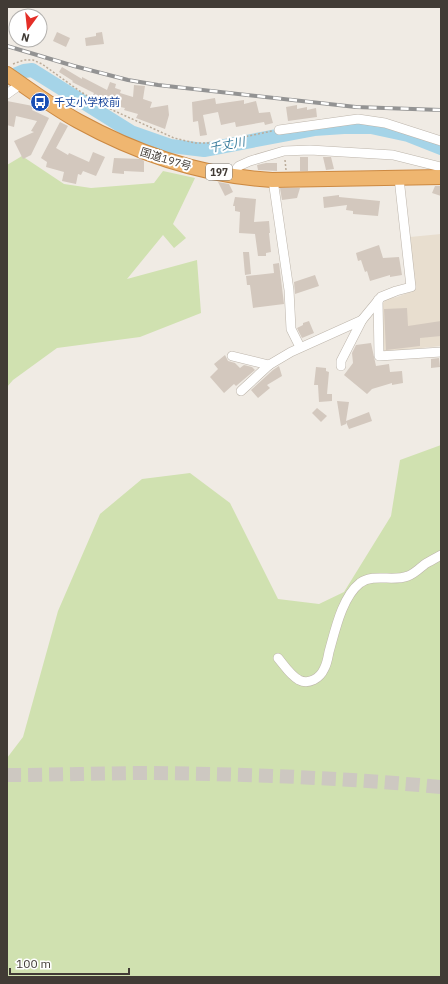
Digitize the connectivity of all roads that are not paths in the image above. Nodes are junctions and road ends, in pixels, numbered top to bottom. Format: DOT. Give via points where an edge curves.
graph roads {
  1 [pos="14,76"];
  2 [pos="7,94"];
  3 [pos="279,130"];
  4 [pos="441,141"];
  5 [pos="441,167"];
  6 [pos="231,175"];
  7 [pos="441,177"];
  8 [pos="399,178"];
  9 [pos="280,180"];
  10 [pos="378,300"];
  11 [pos="362,320"];
  12 [pos="300,347"];
  13 [pos="441,352"];
  14 [pos="232,356"];
  15 [pos="269,365"];
  16 [pos="341,366"];
  17 [pos="241,391"];
  18 [pos="441,555"];
  19 [pos="278,658"];
  1 -- 2 [label="street"];
  1 -- 6 [label="highway, 国道197号 / 197" via="78,121 135,149 162,159"];
  3 -- 4 [label="street" via="358,119 386,122"];
  5 -- 6 [label="street" via="393,155 310,150 284,151 250,161 238,166"];
  6 -- 9 [label="highway, 国道197号 / 197" via="250,179"];
  7 -- 8 [label="highway, 国道197号 / 197"];
  8 -- 9 [label="highway, 国道197号 / 197"];
  8 -- 10 [label="street" via="411,287"];
  9 -- 12 [label="street" via="291,330"];
  10 -- 11 [label="street"];
  10 -- 13 [label="street" via="379,356"];
  11 -- 12 [label="street"];
  11 -- 16 [label="street"];
  12 -- 15 [label="street"];
  14 -- 15 [label="street"];
  15 -- 17 [label="street"];
  18 -- 19 [label="street" via="408,576 367,580 353,590 344,605 324,668 318,677 313,680 300,680 290,673"];
}
